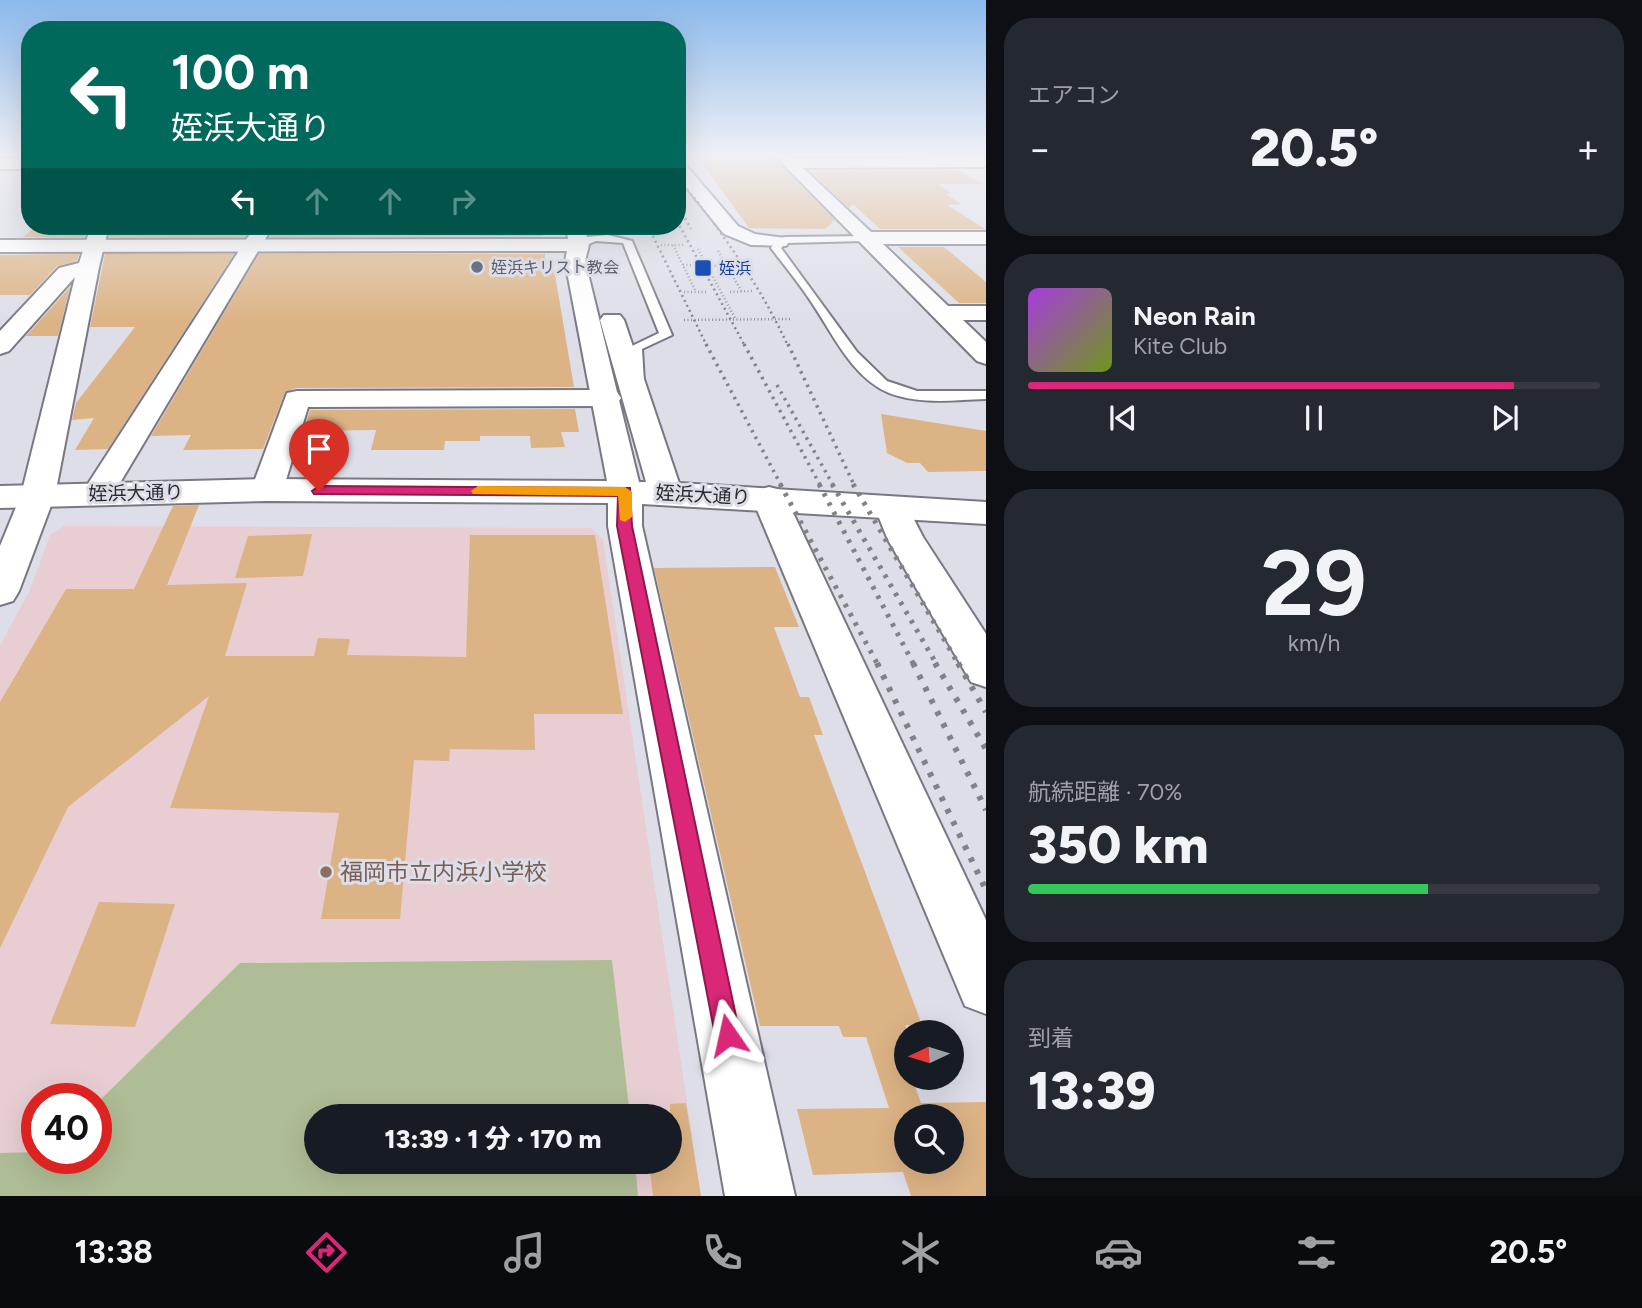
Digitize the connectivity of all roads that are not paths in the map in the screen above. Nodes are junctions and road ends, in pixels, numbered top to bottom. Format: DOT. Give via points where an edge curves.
graph roads {
  1 [pos="714,210"];
  2 [pos="836,210"];
  3 [pos="258,236"];
  4 [pos="577,236"];
  5 [pos="865,238"];
  6 [pos="986,238"];
  7 [pos="779,242"];
  8 [pos="0,246"];
  9 [pos="94,246"];
  10 [pos="940,313"];
  11 [pos="986,313"];
  12 [pos="0,346"];
  13 [pos="986,356"];
  14 [pos="986,395"];
  15 [pos="607,398"];
  16 [pos="637,398"];
  17 [pos="267,491"];
  18 [pos="646,492"];
  19 [pos="97,493"];
  20 [pos="37,495"];
  21 [pos="0,497"];
  22 [pos="769,498"];
  23 [pos="892,508"];
  24 [pos="986,513"];
  25 [pos="0,591"];
  26 [pos="986,670"];
  27 [pos="986,985"];
  28 [pos="760,1196"];
  1 -- 7 [label="street" via="731,230 751,239"];
  2 -- 5 [label="street"];
  3 -- 4 [label="street"];
  3 -- 9 [label="street"];
  3 -- 19 [label="street"];
  4 -- 15 [label="street" via="575,261"];
  4 -- 16 [label="street" via="593,261"];
  4 -- 16 [label="lane" via="627,241 666,335 636,346"];
  5 -- 6 [label="street"];
  5 -- 7 [label="lane"];
  5 -- 10 [label="street"];
  7 -- 14 [label="lane" via="776,247 831,326 880,384 913,395"];
  8 -- 9 [label="street"];
  9 -- 12 [label="street"];
  9 -- 20 [label="street"];
  10 -- 11 [label="street"];
  10 -- 13 [label="street"];
  15 -- 17 [label="street" via="297,399"];
  15 -- 18 [label="street"];
  16 -- 18 [label="street"];
  17 -- 18 [label="street, 姪浜大通り"];
  17 -- 19 [label="street, 姪浜大通り"];
  18 -- 22 [label="street, 姪浜大通り"];
  18 -- 28 [label="street" via="625,526"];
  19 -- 20 [label="street, 姪浜大通り"];
  20 -- 21 [label="street, 姪浜大通り"];
  20 -- 25 [label="street"];
  22 -- 23 [label="street, 姪浜大通り"];
  22 -- 27 [label="street"];
  23 -- 24 [label="street, 姪浜大通り"];
  23 -- 26 [label="street" via="906,540"];
}
